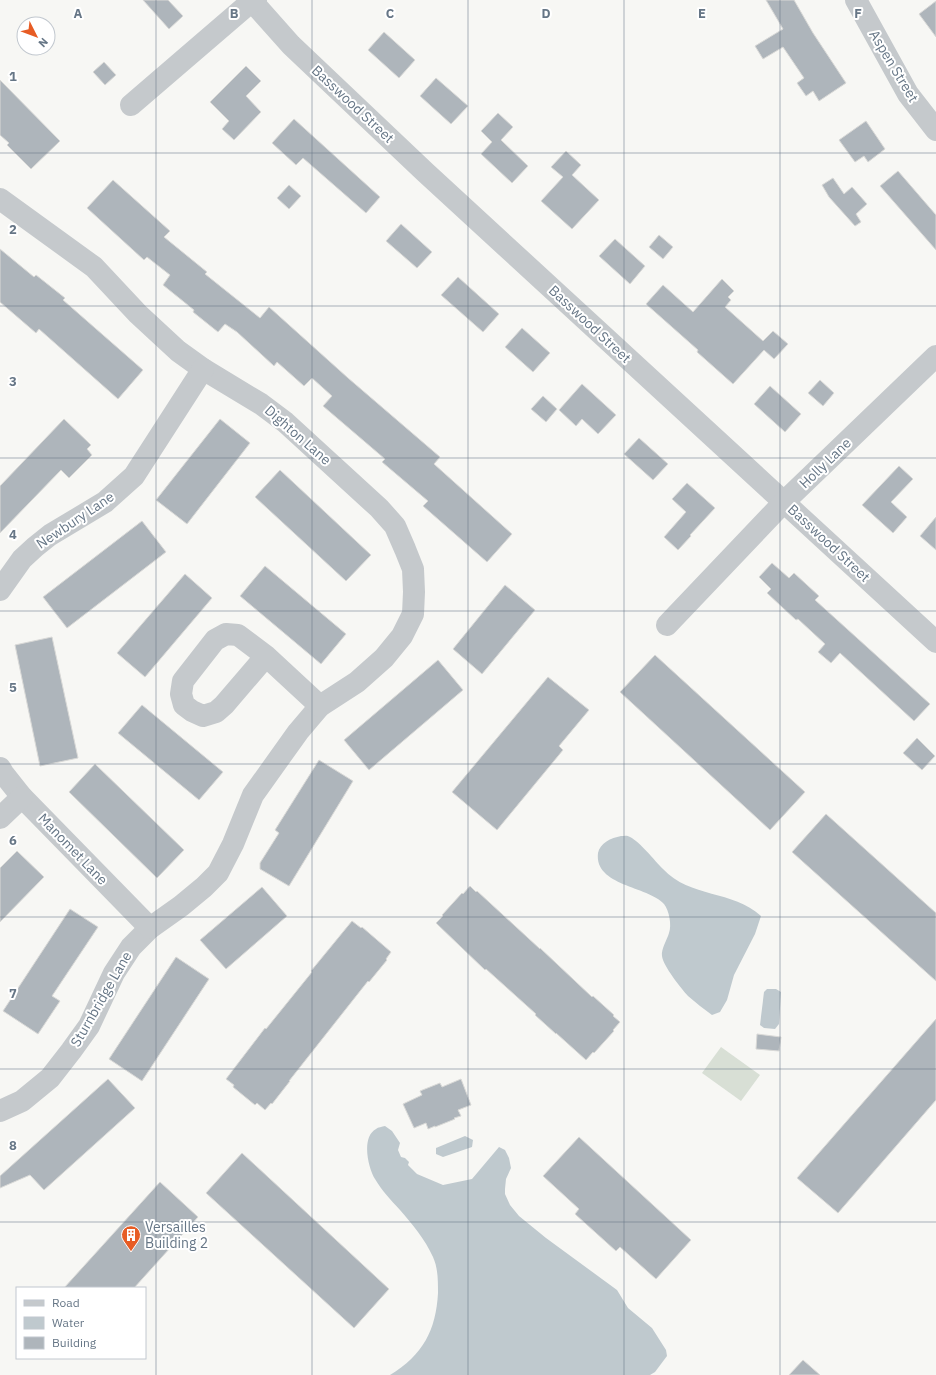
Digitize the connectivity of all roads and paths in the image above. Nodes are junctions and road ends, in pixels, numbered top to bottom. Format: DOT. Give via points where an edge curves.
graph roads {
  1 [pos="253,0"];
  2 [pos="856,0"];
  3 [pos="131,105"];
  4 [pos="936,130"];
  5 [pos="0,199"];
  6 [pos="936,356"];
  7 [pos="203,369"];
  8 [pos="784,502"];
  9 [pos="0,590"];
  10 [pos="667,625"];
  11 [pos="936,642"];
  12 [pos="266,656"];
  13 [pos="320,706"];
  14 [pos="0,768"];
  15 [pos="22,797"];
  16 [pos="0,818"];
  17 [pos="150,928"];
  18 [pos="0,1112"];
  1 -- 3 [label="street"];
  1 -- 8 [label="street, Basswood Street" via="291,45 425,172"];
  2 -- 4 [label="street, Aspen Street" via="908,94"];
  5 -- 7 [label="street, Dighton Lane" via="94,267 138,314 178,351"];
  6 -- 8 [label="street, Holly Lane"];
  7 -- 9 [label="street, Newbury Lane" via="134,476 105,502 35,547 22,559"];
  7 -- 13 [label="street, Dighton Lane" via="261,404 285,422 379,508 395,526 413,569 413,614 402,636 384,658 357,682"];
  8 -- 10 [label="street, Holly Lane"];
  8 -- 11 [label="street, Basswood Street"];
  12 -- 13 [label="street"];
  13 -- 17 [label="street, Sturnbridge Lane" via="253,795 218,873 182,906"];
  14 -- 15 [label="street, Manomet Lane"];
  15 -- 16 [label="street"];
  15 -- 17 [label="street, Manomet Lane"];
  17 -- 18 [label="street, Sturnbridge Lane" via="131,947 114,973 89,1026 50,1078 22,1101"];
}
